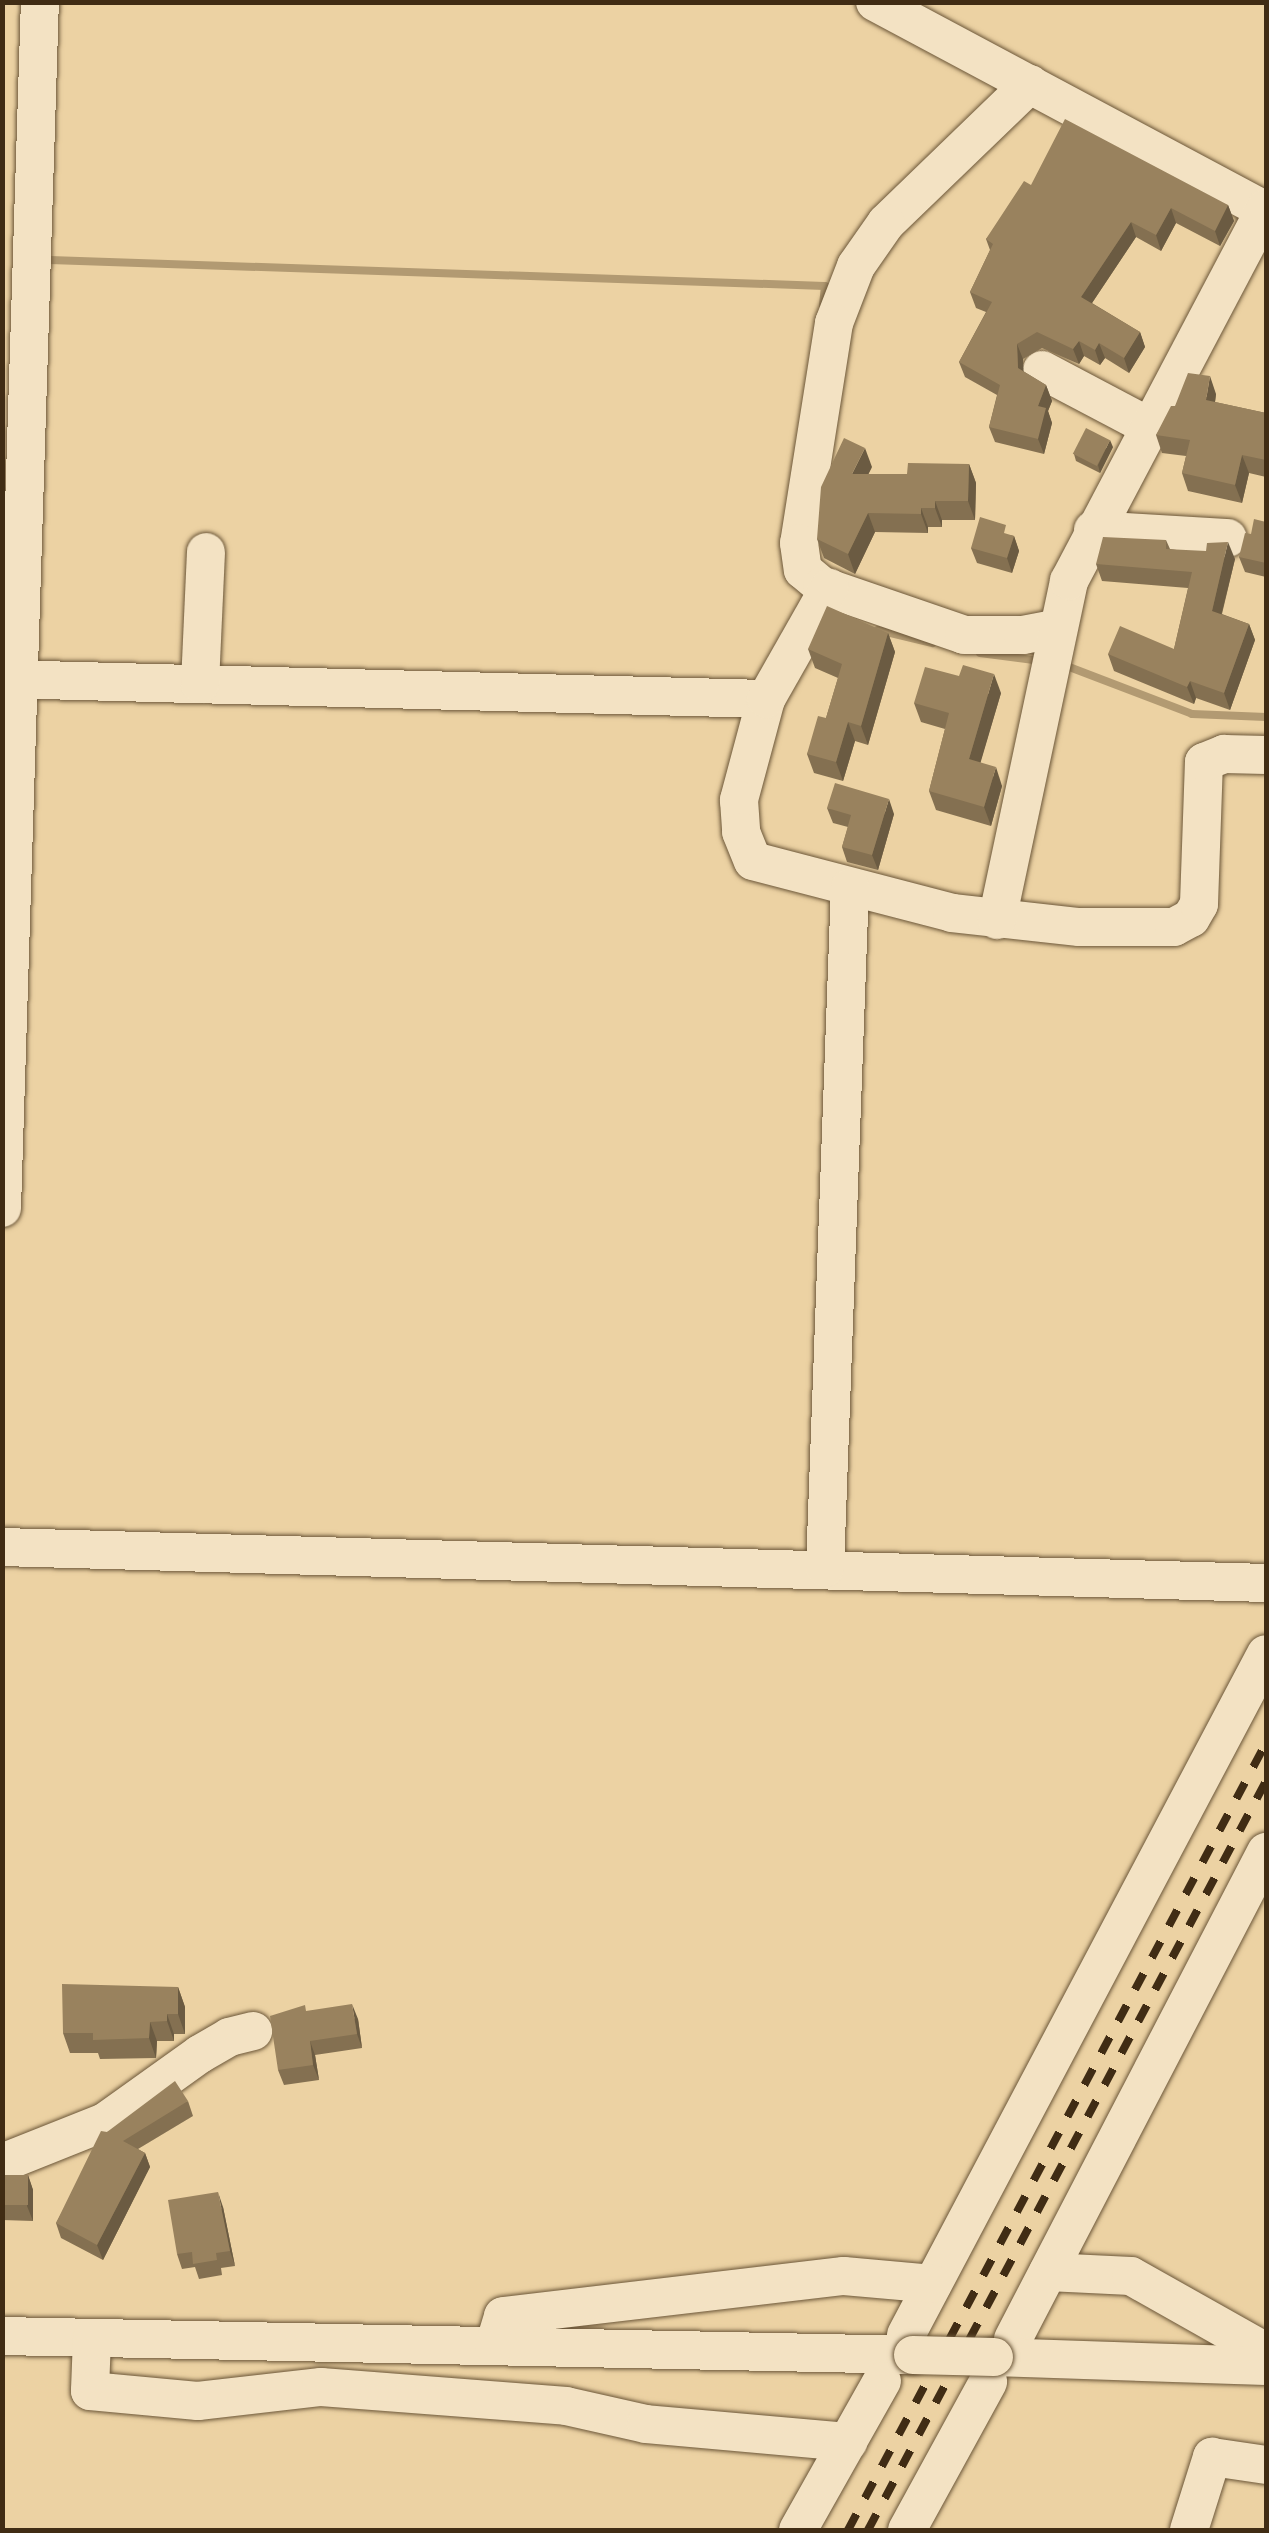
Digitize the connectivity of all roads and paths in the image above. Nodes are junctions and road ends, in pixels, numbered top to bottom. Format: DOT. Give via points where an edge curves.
graph roads {
  1 [pos="40,2"];
  2 [pos="876,2"];
  3 [pos="1030,84"];
  4 [pos="1266,210"];
  5 [pos="1042,370"];
  6 [pos="1152,428"];
  7 [pos="1093,530"];
  8 [pos="1228,538"];
  9 [pos="206,552"];
  10 [pos="830,588"];
  11 [pos="1053,651"];
  12 [pos="10,679"];
  13 [pos="200,684"];
  14 [pos="766,699"];
  15 [pos="1266,755"];
  16 [pos="850,887"];
  17 [pos="997,920"];
  18 [pos="2,1208"];
  19 [pos="2,1547"];
  20 [pos="825,1568"];
  21 [pos="1266,1583"];
  22 [pos="1266,1654"];
  23 [pos="1266,1852"];
  24 [pos="252,2031"];
  25 [pos="2,2163"];
  26 [pos="1048,2272"];
  27 [pos="933,2284"];
  28 [pos="2,2336"];
  29 [pos="92,2338"];
  30 [pos="909,2345"];
  31 [pos="494,2346"];
  32 [pos="1266,2352"];
  33 [pos="998,2360"];
  34 [pos="1266,2366"];
  35 [pos="882,2381"];
  36 [pos="848,2442"];
  37 [pos="1266,2466"];
  38 [pos="798,2530"];
  39 [pos="906,2530"];
  40 [pos="1189,2530"];
  1 -- 12 [label="street"];
  2 -- 3 [label="street"];
  3 -- 4 [label="street"];
  3 -- 10 [label="street" via="886,223 840,298 800,543 803,570"];
  4 -- 6 [label="street"];
  5 -- 6 [label="street"];
  6 -- 7 [label="street"];
  7 -- 8 [label="street"];
  7 -- 11 [label="street" via="1069,581"];
  9 -- 13 [label="street"];
  10 -- 11 [label="street" via="964,635 1022,635"];
  10 -- 14 [label="street"];
  11 -- 17 [label="street"];
  12 -- 13 [label="street"];
  12 -- 18 [label="street"];
  13 -- 14 [label="street"];
  14 -- 16 [label="street" via="739,800 747,852 753,861"];
  15 -- 17 [label="street" via="1224,754 1204,762 1199,904 1192,918 1174,928"];
  16 -- 17 [label="street"];
  16 -- 20 [label="street"];
  19 -- 20 [label="street"];
  20 -- 21 [label="street"];
  22 -- 27 [label="street"];
  23 -- 26 [label="street"];
  24 -- 25 [label="street" via="200,2054 104,2122"];
  26 -- 32 [label="street" via="1132,2276"];
  26 -- 33 [label="street"];
  27 -- 30 [label="street"];
  27 -- 31 [label="street" via="844,2276 503,2316"];
  28 -- 29 [label="street"];
  29 -- 31 [label="street"];
  29 -- 36 [label="street" via="90,2391 198,2401 320,2387 566,2406 646,2424"];
  30 -- 31 [label="street"];
  30 -- 33 [label="street, bridge"];
  33 -- 34 [label="street"];
  33 -- 39 [label="street"];
  35 -- 36 [label="street"];
  36 -- 38 [label="street"];
  37 -- 40 [label="street" via="1212,2457"];
}
